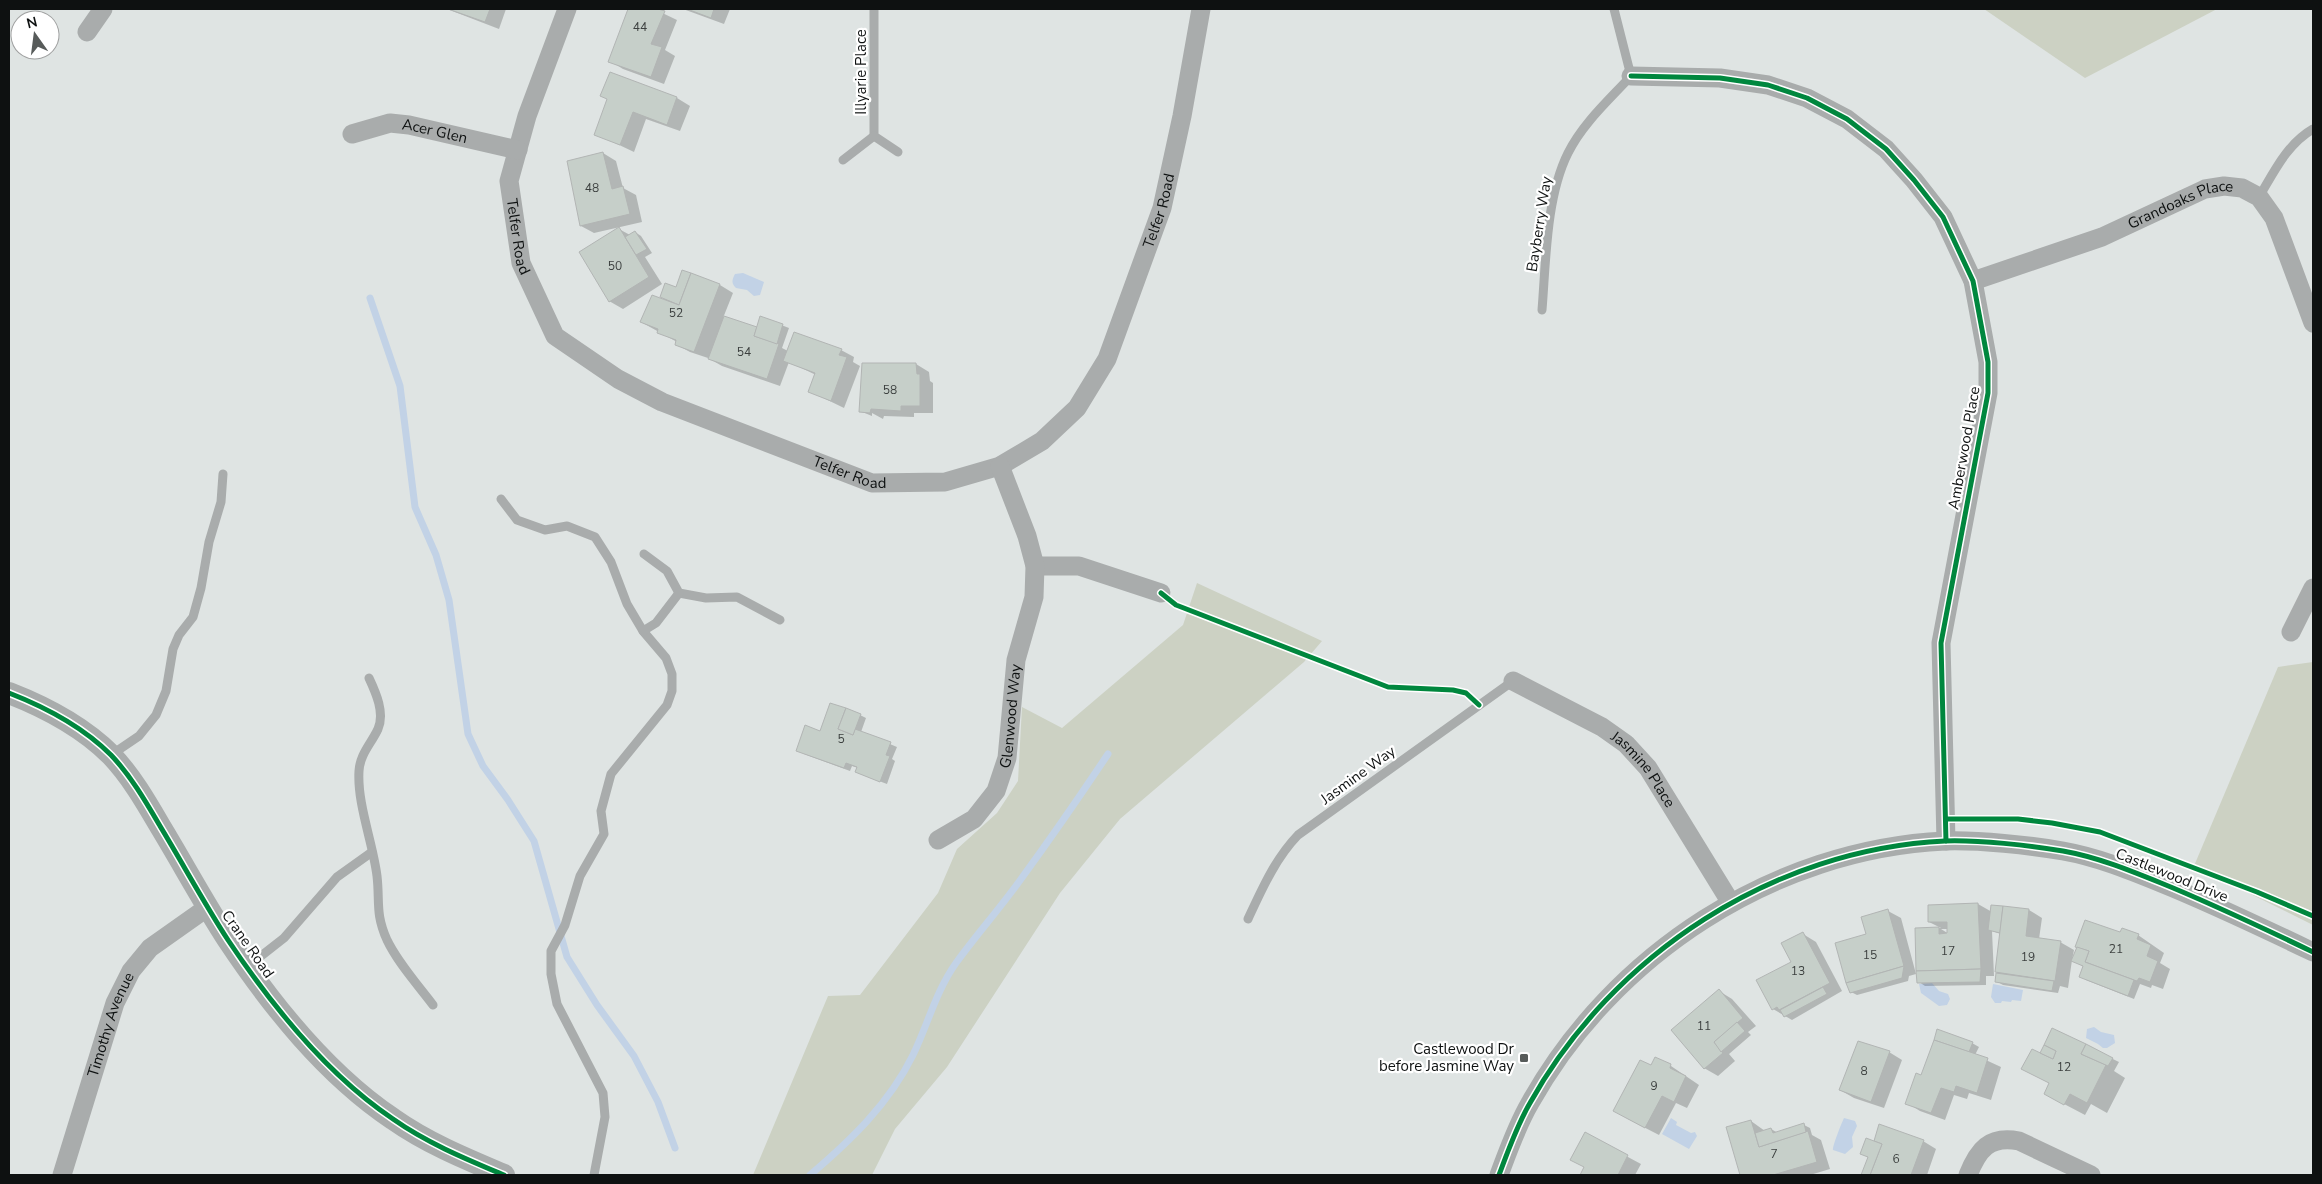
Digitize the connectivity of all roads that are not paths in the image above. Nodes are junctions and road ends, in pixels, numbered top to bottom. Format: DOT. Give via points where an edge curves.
graph roads {
  1 [pos="103,9"];
  2 [pos="567,9"];
  3 [pos="874,9"];
  4 [pos="1201,9"];
  5 [pos="1614,9"];
  6 [pos="87,32"];
  7 [pos="1631,76"];
  8 [pos="2313,129"];
  9 [pos="352,134"];
  10 [pos="874,136"];
  11 [pos="518,150"];
  12 [pos="898,152"];
  13 [pos="844,160"];
  14 [pos="2259,197"];
  15 [pos="1973,281"];
  16 [pos="1542,310"];
  17 [pos="2313,324"];
  18 [pos="1000,466"];
  19 [pos="223,474"];
  20 [pos="501,499"];
  21 [pos="644,554"];
  22 [pos="1035,566"];
  23 [pos="2313,588"];
  24 [pos="679,593"];
  25 [pos="1161,593"];
  26 [pos="780,620"];
  27 [pos="642,632"];
  28 [pos="2291,632"];
  29 [pos="369,678"];
  30 [pos="1513,681"];
  31 [pos="9,693"];
  32 [pos="111,755"];
  33 [pos="938,840"];
  34 [pos="1946,841"];
  35 [pos="372,852"];
  36 [pos="1731,903"];
  37 [pos="208,907"];
  38 [pos="1248,919"];
  39 [pos="2313,952"];
  40 [pos="247,967"];
  41 [pos="433,1005"];
  42 [pos="62,1175"];
  43 [pos="504,1175"];
  44 [pos="594,1175"];
  45 [pos="1499,1175"];
  46 [pos="1968,1175"];
  47 [pos="2091,1175"];
  1 -- 6 [label="street"];
  2 -- 11 [label="street, Telfer Road" via="527,116"];
  3 -- 10 [label="lane, Illyarie Place"];
  4 -- 18 [label="street, Telfer Road" via="1162,208 1107,359 1077,408 1042,441"];
  5 -- 7 [label="lane"];
  7 -- 15 [label="street, Amberwood Place" via="1720,78 1768,85 1807,98 1847,119 1886,149 1943,217"];
  7 -- 16 [label="lane, Bayberry Way" via="1581,132 1568,153 1558,180 1546,253"];
  8 -- 14 [label="lane" via="2287,151"];
  9 -- 11 [label="street, Acer Glen" via="390,123"];
  10 -- 12 [label="lane, Illyarie Place"];
  10 -- 13 [label="lane, Illyarie Place"];
  11 -- 18 [label="street, Telfer Road" via="509,181 521,263 555,336 618,379 662,402 872,483 945,482"];
  14 -- 15 [label="street, Grandoaks Place" via="2242,188 2205,189 2102,238"];
  14 -- 17 [label="street, Grandoaks Place" via="2274,218"];
  15 -- 34 [label="street, Amberwood Place" via="1988,362 1988,393 1941,644"];
  18 -- 22 [label="street, Glenwood Way"];
  19 -- 32 [label="lane" via="221,502 209,542 201,588 193,617 173,649 163,699 156,715 139,736"];
  20 -- 27 [label="lane" via="517,520 545,530 567,526 595,537 611,562"];
  21 -- 24 [label="lane" via="667,571"];
  22 -- 25 [label="street" via="1079,566"];
  22 -- 33 [label="street, Glenwood Way" via="1034,597 1016,660 1007,758 996,791 974,819"];
  23 -- 28 [label="street"];
  24 -- 26 [label="lane" via="706,598 738,597"];
  24 -- 27 [label="lane" via="656,623"];
  27 -- 44 [label="lane" via="666,658 672,674 672,691 666,705 611,774 601,811 604,834 580,876 565,925 551,951 551,974 557,1004 603,1093 605,1117"];
  29 -- 35 [label="lane" via="377,695 379,727 362,754 359,771"];
  30 -- 36 [label="street, Jasmine Place" via="1602,727 1626,744 1648,768"];
  30 -- 38 [label="lane, Jasmine Way" via="1298,836 1273,868"];
  31 -- 32 [label="street, Crane Road" via="31,701 72,724"];
  32 -- 37 [label="street, Crane Road" via="141,794"];
  34 -- 36 [label="street, Castlewood Drive" via="1889,847 1830,861 1775,881"];
  34 -- 39 [label="street, Castlewood Drive" via="2063,851 2116,864 2206,901"];
  35 -- 40 [label="lane" via="337,877 284,938"];
  35 -- 41 [label="lane" via="377,878 378,918 411,976"];
  36 -- 45 [label="street, Castlewood Drive" via="1689,929 1639,967 1596,1010 1562,1051 1529,1104"];
  37 -- 40 [label="street, Crane Road"];
  37 -- 42 [label="street, Timothy Avenue" via="150,948 131,971 115,1003"];
  40 -- 43 [label="street, Crane Road" via="333,1070 365,1098 420,1136"];
  46 -- 47 [label="street" via="1978,1153 1986,1146 2008,1139 2019,1141"];
}
